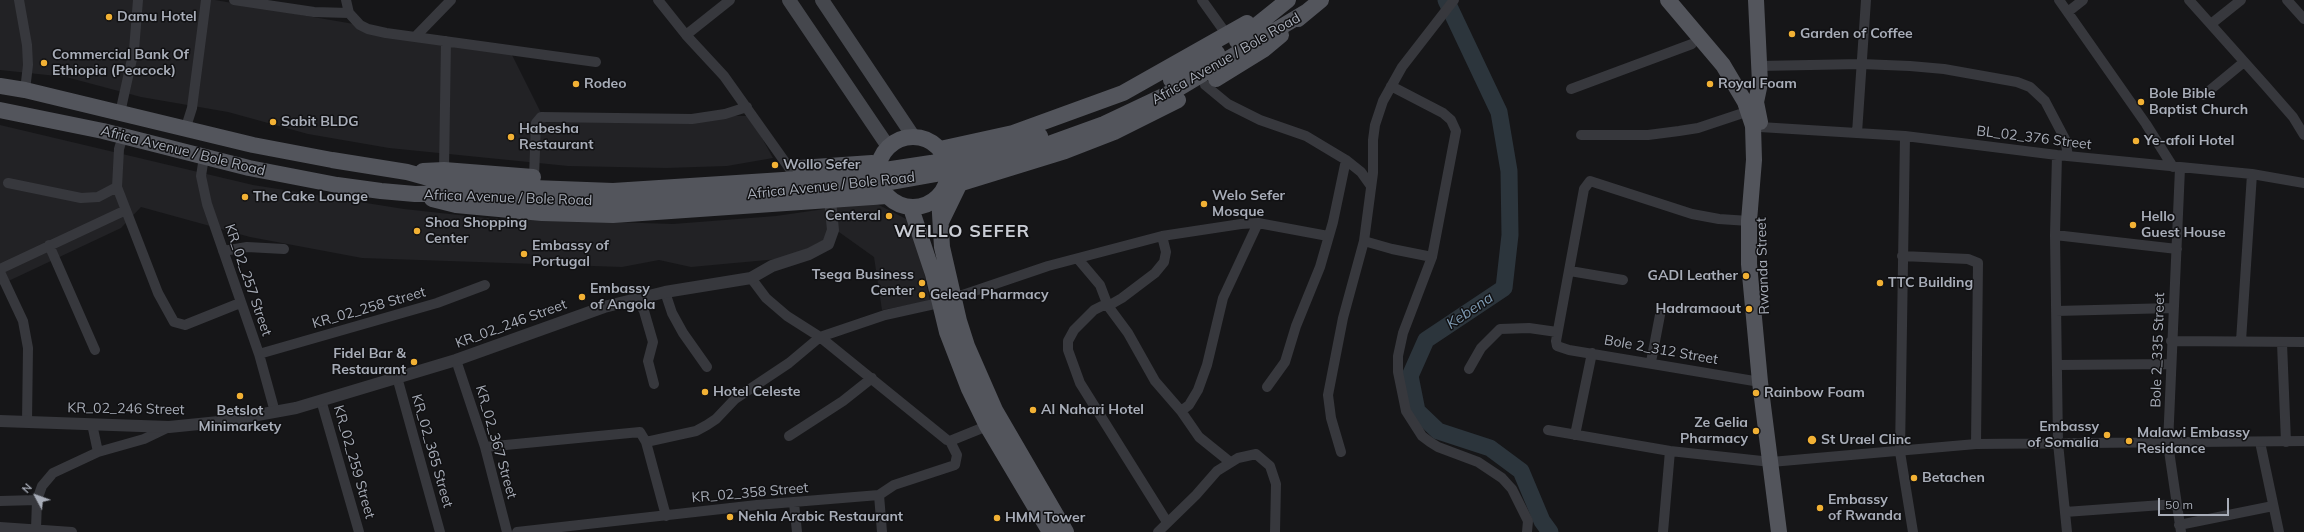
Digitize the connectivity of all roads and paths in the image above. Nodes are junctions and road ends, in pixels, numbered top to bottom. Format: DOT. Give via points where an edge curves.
graph roads {
  1 [pos="19,0"];
  2 [pos="138,0"];
  3 [pos="206,0"];
  4 [pos="234,0"];
  5 [pos="346,0"];
  6 [pos="451,0"];
  7 [pos="658,0"];
  8 [pos="730,0"];
  9 [pos="789,0"];
  10 [pos="822,0"];
  11 [pos="1202,0"];
  12 [pos="1287,0"];
  13 [pos="1322,0"];
  14 [pos="1454,0"];
  15 [pos="1655,0"];
  16 [pos="1668,0"];
  17 [pos="1682,0"];
  18 [pos="1756,0"];
  19 [pos="1866,0"];
  20 [pos="2059,0"];
  21 [pos="2083,0"];
  22 [pos="2189,0"];
  23 [pos="2241,0"];
  24 [pos="2287,0"];
  25 [pos="2069,11"];
  26 [pos="1306,12"];
  27 [pos="349,13"];
  28 [pos="2304,19"];
  29 [pos="2211,24"];
  30 [pos="1227,35"];
  31 [pos="686,36"];
  32 [pos="415,37"];
  33 [pos="446,41"];
  34 [pos="1692,44"];
  35 [pos="596,62"];
  36 [pos="2244,62"];
  37 [pos="1861,64"];
  38 [pos="1759,66"];
  39 [pos="1205,85"];
  40 [pos="0,86"];
  41 [pos="1391,86"];
  42 [pos="25,90"];
  43 [pos="1571,90"];
  44 [pos="2204,95"];
  45 [pos="1756,102"];
  46 [pos="748,107"];
  47 [pos="0,110"];
  48 [pos="120,113"];
  49 [pos="1740,114"];
  50 [pos="1760,127"];
  51 [pos="185,130"];
  52 [pos="1857,133"];
  53 [pos="1581,135"];
  54 [pos="2304,135"];
  55 [pos="122,136"];
  56 [pos="913,136"];
  57 [pos="1905,136"];
  58 [pos="887,145"];
  59 [pos="942,153"];
  60 [pos="2057,155"];
  61 [pos="2068,156"];
  62 [pos="204,157"];
  63 [pos="1346,160"];
  64 [pos="878,167"];
  65 [pos="1754,167"];
  66 [pos="2177,167"];
  67 [pos="790,169"];
  68 [pos="444,170"];
  69 [pos="407,172"];
  70 [pos="2252,174"];
  71 [pos="534,177"];
  72 [pos="8,183"];
  73 [pos="2304,183"];
  74 [pos="1371,186"];
  75 [pos="117,187"];
  76 [pos="415,194"];
  77 [pos="880,194"];
  78 [pos="945,197"];
  79 [pos="830,200"];
  80 [pos="911,208"];
  81 [pos="126,210"];
  82 [pos="1749,221"];
  83 [pos="917,223"];
  84 [pos="1258,223"];
  85 [pos="2055,235"];
  86 [pos="1162,236"];
  87 [pos="1328,236"];
  88 [pos="1364,241"];
  89 [pos="49,245"];
  90 [pos="284,249"];
  91 [pos="2177,249"];
  92 [pos="223,251"];
  93 [pos="1902,256"];
  94 [pos="1432,257"];
  95 [pos="1078,259"];
  96 [pos="0,270"];
  97 [pos="1570,271"];
  98 [pos="751,278"];
  99 [pos="1623,280"];
  100 [pos="485,285"];
  101 [pos="665,292"];
  102 [pos="638,299"];
  103 [pos="946,300"];
  104 [pos="240,303"];
  105 [pos="1108,306"];
  106 [pos="2173,308"];
  107 [pos="2056,311"];
  108 [pos="1660,315"];
  109 [pos="1558,332"];
  110 [pos="820,337"];
  111 [pos="2171,341"];
  112 [pos="2241,341"];
  113 [pos="2304,342"];
  114 [pos="2282,343"];
  115 [pos="94,350"];
  116 [pos="1592,353"];
  117 [pos="259,354"];
  118 [pos="456,360"];
  119 [pos="1651,362"];
  120 [pos="2171,364"];
  121 [pos="2057,365"];
  122 [pos="708,367"];
  123 [pos="1470,370"];
  124 [pos="397,377"];
  125 [pos="872,378"];
  126 [pos="1760,382"];
  127 [pos="654,384"];
  128 [pos="1267,386"];
  129 [pos="321,400"];
  130 [pos="1181,411"];
  131 [pos="275,412"];
  132 [pos="0,422"];
  133 [pos="27,422"];
  134 [pos="92,424"];
  135 [pos="987,426"];
  136 [pos="169,427"];
  137 [pos="1548,430"];
  138 [pos="1575,435"];
  139 [pos="789,436"];
  140 [pos="950,441"];
  141 [pos="2304,441"];
  142 [pos="646,442"];
  143 [pos="2260,442"];
  144 [pos="2286,442"];
  145 [pos="2058,443"];
  146 [pos="1976,444"];
  147 [pos="2168,444"];
  148 [pos="485,447"];
  149 [pos="1670,451"];
  150 [pos="98,452"];
  151 [pos="1341,452"];
  152 [pos="1900,452"];
  153 [pos="1230,462"];
  154 [pos="1776,462"];
  155 [pos="879,495"];
  156 [pos="37,500"];
  157 [pos="0,501"];
  158 [pos="794,503"];
  159 [pos="2176,504"];
  160 [pos="2273,506"];
  161 [pos="2065,512"];
  162 [pos="666,516"];
  163 [pos="1167,522"];
  164 [pos="0,527"];
  165 [pos="36,529"];
  166 [pos="2180,529"];
  167 [pos="25,530"];
  168 [pos="72,532"];
  169 [pos="359,532"];
  170 [pos="440,532"];
  171 [pos="507,532"];
  172 [pos="517,532"];
  173 [pos="797,532"];
  174 [pos="882,532"];
  175 [pos="1050,532"];
  176 [pos="1066,532"];
  177 [pos="1158,532"];
  178 [pos="1275,532"];
  179 [pos="1527,532"];
  180 [pos="1663,532"];
  181 [pos="1779,532"];
  182 [pos="1790,532"];
  183 [pos="1913,532"];
  184 [pos="2067,532"];
  185 [pos="2279,532"];
  1 -- 42 [label="street" via="27,58"];
  2 -- 48 [label="street" via="134,50"];
  3 -- 51 [label="street" via="192,108"];
  4 -- 27 [label="street" via="314,12"];
  5 -- 27 [label="street"];
  6 -- 32 [label="street"];
  7 -- 31 [label="street"];
  8 -- 31 [label="street"];
  9 -- 58 [label="main road"];
  10 -- 56 [label="main road"];
  11 -- 30 [label="street"];
  12 -- 30 [label="main road, Africa Avenue / Bole Road"];
  12 -- 69 [label="main road, Africa Avenue / Bole Road" via="1246,36 1144,94 1049,133 1010,146 961,157 842,176 613,191 454,184"];
  13 -- 26 [label="main road, Africa Avenue / Bole Road"];
  14 -- 41 [label="street"];
  15 -- 34 [label="main road, Rwanda Street"];
  16 -- 65 [label="main road" via="1723,65 1745,102 1753,126"];
  17 -- 45 [label="main road" via="1728,54"];
  18 -- 38 [label="main road, Rwanda Street"];
  19 -- 37 [label="street"];
  20 -- 25 [label="street"];
  21 -- 25 [label="street"];
  22 -- 29 [label="street"];
  23 -- 29 [label="street"];
  24 -- 28 [label="street"];
  25 -- 66 [label="street"];
  26 -- 39 [label="main road, Africa Avenue / Bole Road" via="1263,50"];
  26 -- 76 [label="main road, Africa Avenue / Bole Road" via="1182,87 1123,116 1021,154 963,170 879,184 706,198 577,202 458,193"];
  27 -- 32 [label="street" via="360,25 368,29"];
  29 -- 36 [label="street"];
  30 -- 59 [label="main road, Africa Avenue / Bole Road" via="1123,93 1013,133"];
  31 -- 46 [label="street" via="724,76"];
  32 -- 33 [label="street"];
  33 -- 35 [label="street"];
  33 -- 68 [label="street"];
  34 -- 43 [label="street"];
  34 -- 49 [label="main road, Rwanda Street" via="1723,81"];
  36 -- 44 [label="street"];
  36 -- 54 [label="street" via="2293,117"];
  37 -- 38 [label="street"];
  37 -- 52 [label="street"];
  37 -- 61 [label="street" via="1944,69 2017,82 2030,87 2038,93 2053,113 2065,139"];
  38 -- 45 [label="main road, Rwanda Street" via="1760,83"];
  39 -- 63 [label="street" via="1228,104 1260,120 1306,136"];
  39 -- 78 [label="main road, Africa Avenue / Bole Road" via="1114,132"];
  40 -- 42 [label="main road, Africa Avenue / Bole Road"];
  41 -- 74 [label="street" via="1375,125"];
  41 -- 94 [label="street" via="1443,113 1451,120 1456,131"];
  42 -- 48 [label="main road, Africa Avenue / Bole Road"];
  45 -- 50 [label="main road, Rwanda Street"];
  46 -- 67 [label="street"];
  46 -- 71 [label="street" via="725,114 692,119 541,117 536,123"];
  47 -- 55 [label="main road, Africa Avenue / Bole Road"];
  48 -- 51 [label="main road, Africa Avenue / Bole Road"];
  49 -- 53 [label="street" via="1698,128 1679,131 1648,135"];
  49 -- 65 [label="main road, Rwanda Street" via="1749,165"];
  50 -- 52 [label="street, BL_02_376 Street"];
  50 -- 154 [label="main road, Rwanda Street" via="1759,243"];
  51 -- 69 [label="main road, Africa Avenue / Bole Road" via="332,160"];
  52 -- 57 [label="street, BL_02_376 Street"];
  55 -- 62 [label="main road, Africa Avenue / Bole Road"];
  55 -- 75 [label="street"];
  56 -- 58 [label="main road" via="898,139"];
  56 -- 59 [label="main road" via="929,141"];
  57 -- 60 [label="street, BL_02_376 Street"];
  57 -- 93 [label="street"];
  58 -- 64 [label="main road"];
  59 -- 78 [label="main road" via="949,169"];
  60 -- 61 [label="street, BL_02_376 Street"];
  60 -- 85 [label="street"];
  61 -- 66 [label="street, BL_02_376 Street"];
  62 -- 76 [label="main road, Africa Avenue / Bole Road" via="337,185"];
  62 -- 92 [label="street, KR_02_257 Street" via="201,176 207,204"];
  63 -- 74 [label="street" via="1361,172"];
  63 -- 87 [label="street" via="1342,187"];
  64 -- 67 [label="main road, Africa Avenue / Bole Road" via="867,162"];
  64 -- 77 [label="main road"];
  65 -- 82 [label="main road, Rwanda Street"];
  66 -- 70 [label="street, BL_02_376 Street"];
  66 -- 91 [label="street, Bole 2_335 Street"];
  67 -- 71 [label="main road, Africa Avenue / Bole Road" via="675,179"];
  68 -- 69 [label="main road, Africa Avenue / Bole Road"];
  68 -- 71 [label="main road, Africa Avenue / Bole Road"];
  70 -- 73 [label="street, BL_02_376 Street"];
  70 -- 112 [label="street"];
  72 -- 75 [label="street" via="81,198 98,197"];
  74 -- 88 [label="street"];
  75 -- 81 [label="street"];
  76 -- 79 [label="main road, Africa Avenue / Bole Road" via="456,205 613,215"];
  77 -- 79 [label="main road, Africa Avenue / Bole Road"];
  77 -- 80 [label="main road"];
  77 -- 83 [label="main road" via="882,199 908,214"];
  78 -- 80 [label="main road"];
  78 -- 103 [label="main road" via="942,247"];
  79 -- 98 [label="street, KR_02_246 Street" via="833,230 828,244 809,254 772,266"];
  80 -- 83 [label="main road"];
  81 -- 89 [label="street"];
  81 -- 104 [label="street" via="158,292 174,322 185,326"];
  82 -- 97 [label="street" via="1692,214 1590,181 1584,189"];
  82 -- 126 [label="main road, Rwanda Street" via="1749,264"];
  83 -- 103 [label="main road" via="933,274"];
  84 -- 86 [label="street"];
  84 -- 87 [label="street"];
  84 -- 130 [label="street" via="1223,298 1207,365 1198,390"];
  85 -- 91 [label="street"];
  85 -- 107 [label="street"];
  86 -- 95 [label="street"];
  86 -- 105 [label="street" via="1166,252 1164,262 1155,273"];
  87 -- 128 [label="street" via="1320,267 1296,326 1285,362"];
  88 -- 94 [label="street"];
  88 -- 151 [label="street" via="1343,318 1328,395 1331,418"];
  89 -- 96 [label="street"];
  89 -- 115 [label="street"];
  90 -- 92 [label="street" via="247,247"];
  91 -- 106 [label="street, Bole 2_335 Street"];
  92 -- 104 [label="street, KR_02_257 Street"];
  93 -- 146 [label="street" via="1968,259 1978,263"];
  93 -- 152 [label="street"];
  94 -- 179 [label="street" via="1403,333 1398,356 1398,372 1406,411 1422,436 1430,442 1478,462 1502,478 1512,489 1528,521"];
  95 -- 103 [label="street" via="1048,266"];
  95 -- 105 [label="street" via="1100,285"];
  96 -- 133 [label="street" via="23,321 28,348"];
  97 -- 99 [label="street"];
  97 -- 109 [label="street"];
  98 -- 101 [label="street, KR_02_246 Street"];
  98 -- 110 [label="street" via="766,298 787,316"];
  100 -- 117 [label="street, KR_02_258 Street" via="437,303"];
  101 -- 102 [label="street, KR_02_246 Street"];
  101 -- 122 [label="street" via="672,313 683,333"];
  102 -- 118 [label="street, KR_02_246 Street" via="583,313"];
  102 -- 127 [label="street" via="653,342 648,361"];
  103 -- 110 [label="street" via="885,315"];
  103 -- 135 [label="main road" via="946,332"];
  103 -- 176 [label="main road" via="958,321 995,410"];
  104 -- 117 [label="street, KR_02_257 Street"];
  105 -- 130 [label="street" via="1128,332 1155,381"];
  105 -- 163 [label="street" via="1094,310 1074,330 1068,341 1068,350 1080,383"];
  106 -- 107 [label="street"];
  106 -- 111 [label="street, Bole 2_335 Street"];
  107 -- 121 [label="street"];
  108 -- 119 [label="street"];
  109 -- 116 [label="street, Bole 2_312 Street" via="1557,346"];
  109 -- 123 [label="street" via="1529,328 1500,329 1481,348"];
  110 -- 125 [label="street"];
  110 -- 142 [label="street" via="789,363 735,399 716,420 696,431"];
  111 -- 112 [label="street"];
  111 -- 120 [label="street, Bole 2_335 Street"];
  112 -- 114 [label="street"];
  113 -- 114 [label="street"];
  114 -- 144 [label="street"];
  116 -- 119 [label="street, Bole 2_312 Street"];
  116 -- 138 [label="street"];
  117 -- 131 [label="street, KR_02_257 Street"];
  118 -- 124 [label="street, KR_02_246 Street"];
  118 -- 148 [label="street, KR_02_367 Street"];
  119 -- 126 [label="street, Bole 2_312 Street"];
  120 -- 121 [label="street"];
  120 -- 147 [label="street, Bole 2_335 Street"];
  121 -- 145 [label="street"];
  124 -- 129 [label="street, KR_02_246 Street"];
  124 -- 170 [label="street, KR_02_365 Street"];
  125 -- 139 [label="street" via="844,401"];
  125 -- 140 [label="street"];
  126 -- 154 [label="main road, Rwanda Street"];
  129 -- 131 [label="street, KR_02_246 Street"];
  129 -- 169 [label="street, KR_02_259 Street"];
  130 -- 153 [label="street" via="1199,437"];
  131 -- 136 [label="street, KR_02_246 Street" via="219,422"];
  132 -- 133 [label="street, KR_02_246 Street"];
  133 -- 134 [label="street, KR_02_246 Street"];
  134 -- 136 [label="street, KR_02_246 Street"];
  134 -- 150 [label="street"];
  135 -- 140 [label="street"];
  135 -- 175 [label="main road"];
  136 -- 150 [label="street" via="144,439"];
  137 -- 138 [label="street"];
  138 -- 149 [label="street"];
  140 -- 155 [label="street, KR_02_358 Street" via="957,455 955,465 894,485"];
  141 -- 144 [label="street"];
  142 -- 148 [label="street" via="644,435 637,431"];
  142 -- 162 [label="street"];
  143 -- 144 [label="street"];
  143 -- 147 [label="street"];
  143 -- 160 [label="street"];
  145 -- 146 [label="street"];
  145 -- 147 [label="street"];
  145 -- 161 [label="street"];
  146 -- 152 [label="street"];
  147 -- 159 [label="street, Bole 2_335 Street"];
  148 -- 171 [label="street, KR_02_367 Street"];
  149 -- 154 [label="street"];
  149 -- 180 [label="street"];
  150 -- 156 [label="street" via="53,473 42,486"];
  152 -- 154 [label="street"];
  152 -- 183 [label="street"];
  153 -- 163 [label="street" via="1217,471"];
  153 -- 178 [label="street" via="1256,454 1270,466 1276,484"];
  154 -- 181 [label="main road, Rwanda Street"];
  154 -- 182 [label="main road, Rwanda Street"];
  155 -- 158 [label="street, KR_02_358 Street"];
  155 -- 174 [label="street"];
  156 -- 157 [label="street"];
  156 -- 165 [label="street"];
  158 -- 162 [label="street, KR_02_358 Street"];
  158 -- 173 [label="street"];
  159 -- 161 [label="street"];
  159 -- 166 [label="street, Bole 2_335 Street"];
  160 -- 166 [label="street"];
  160 -- 185 [label="street"];
  161 -- 184 [label="street"];
  162 -- 172 [label="street, KR_02_358 Street"];
  163 -- 177 [label="street"];
  164 -- 167 [label="street"];
  165 -- 167 [label="street"];
  165 -- 168 [label="street"];
}
